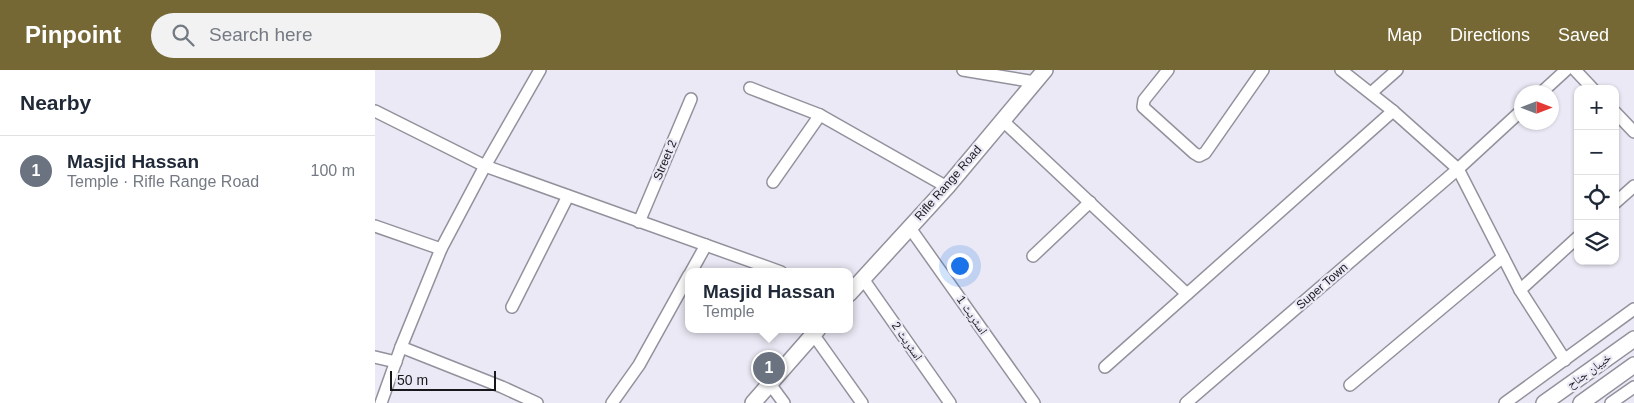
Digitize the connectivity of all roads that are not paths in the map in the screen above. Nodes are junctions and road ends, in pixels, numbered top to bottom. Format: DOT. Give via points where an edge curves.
graph roads {
  1 [pos="963,70"];
  2 [pos="1045,70"];
  3 [pos="1168,70"];
  4 [pos="1263,70"];
  5 [pos="1341,70"];
  6 [pos="1397,70"];
  7 [pos="1566,70"];
  8 [pos="1575,70"];
  9 [pos="536,71"];
  10 [pos="1035,82"];
  11 [pos="1550,85"];
  12 [pos="1589,85"];
  13 [pos="750,88"];
  14 [pos="1371,94"];
  15 [pos="691,99"];
  16 [pos="375,111"];
  17 [pos="1393,111"];
  18 [pos="820,115"];
  19 [pos="1619,116"];
  20 [pos="1514,117"];
  21 [pos="1002,120"];
  22 [pos="1634,132"];
  23 [pos="485,166"];
  24 [pos="1458,169"];
  25 [pos="773,182"];
  26 [pos="1634,186"];
  27 [pos="947,187"];
  28 [pos="568,196"];
  29 [pos="1619,199"];
  30 [pos="1090,202"];
  31 [pos="639,222"];
  32 [pos="375,226"];
  33 [pos="910,228"];
  34 [pos="1574,241"];
  35 [pos="706,244"];
  36 [pos="441,249"];
  37 [pos="1033,256"];
  38 [pos="1503,257"];
  39 [pos="693,268"];
  40 [pos="770,268"];
  41 [pos="863,279"];
  42 [pos="685,282"];
  43 [pos="853,290"];
  44 [pos="1520,290"];
  45 [pos="1187,294"];
  46 [pos="512,307"];
  47 [pos="1634,309"];
  48 [pos="814,333"];
  49 [pos="816,333"];
  50 [pos="1634,339"];
  51 [pos="401,347"];
  52 [pos="375,356"];
  53 [pos="1565,360"];
  54 [pos="396,362"];
  55 [pos="1634,365"];
  56 [pos="1105,367"];
  57 [pos="770,384"];
  58 [pos="1350,385"];
  59 [pos="1634,386"];
  60 [pos="381,403"];
  61 [pos="537,403"];
  62 [pos="612,403"];
  63 [pos="753,403"];
  64 [pos="784,403"];
  65 [pos="862,403"];
  66 [pos="950,403"];
  67 [pos="1035,403"];
  68 [pos="1186,403"];
  69 [pos="1505,403"];
  70 [pos="1544,403"];
  71 [pos="1581,403"];
  72 [pos="1611,403"];
  1 -- 10 [label="street"];
  2 -- 10 [label="street, Rifle Range Road"];
  3 -- 4 [label="street" via="1144,100 1143,106 1199,156"];
  5 -- 14 [label="street"];
  6 -- 14 [label="street"];
  7 -- 11 [label="street"];
  8 -- 12 [label="street"];
  9 -- 23 [label="street"];
  10 -- 21 [label="street, Rifle Range Road"];
  13 -- 18 [label="street"];
  14 -- 17 [label="street"];
  15 -- 31 [label="street, Street 2"];
  16 -- 23 [label="street"];
  17 -- 24 [label="street"];
  17 -- 45 [label="street"];
  18 -- 25 [label="street"];
  18 -- 27 [label="street"];
  19 -- 22 [label="street"];
  20 -- 24 [label="street, Super Town"];
  21 -- 27 [label="street, Rifle Range Road"];
  21 -- 30 [label="street"];
  23 -- 28 [label="street"];
  23 -- 36 [label="street"];
  24 -- 38 [label="street"];
  24 -- 68 [label="street, Super Town"];
  26 -- 29 [label="street"];
  27 -- 33 [label="street, Rifle Range Road"];
  28 -- 31 [label="street"];
  28 -- 46 [label="street"];
  30 -- 37 [label="street"];
  30 -- 45 [label="street"];
  31 -- 35 [label="street"];
  32 -- 36 [label="street"];
  33 -- 41 [label="street, Rifle Range Road"];
  33 -- 67 [label="street, اسٹریٹ 1"];
  34 -- 44 [label="street"];
  35 -- 39 [label="street"];
  35 -- 40 [label="street"];
  36 -- 51 [label="street"];
  38 -- 44 [label="street"];
  38 -- 58 [label="street"];
  41 -- 43 [label="street, Rifle Range Road"];
  41 -- 66 [label="street, اسٹریٹ 2"];
  42 -- 62 [label="street" via="639,365"];
  44 -- 53 [label="street"];
  45 -- 56 [label="street"];
  47 -- 53 [label="street"];
  48 -- 57 [label="street"];
  49 -- 65 [label="street"];
  50 -- 70 [label="street, خیبان جناح"];
  51 -- 54 [label="street"];
  51 -- 61 [label="street"];
  52 -- 54 [label="street"];
  53 -- 69 [label="street"];
  54 -- 60 [label="street"];
  55 -- 71 [label="street, خیبان جناح"];
  57 -- 63 [label="street"];
  57 -- 64 [label="street"];
  59 -- 72 [label="street"];
}
